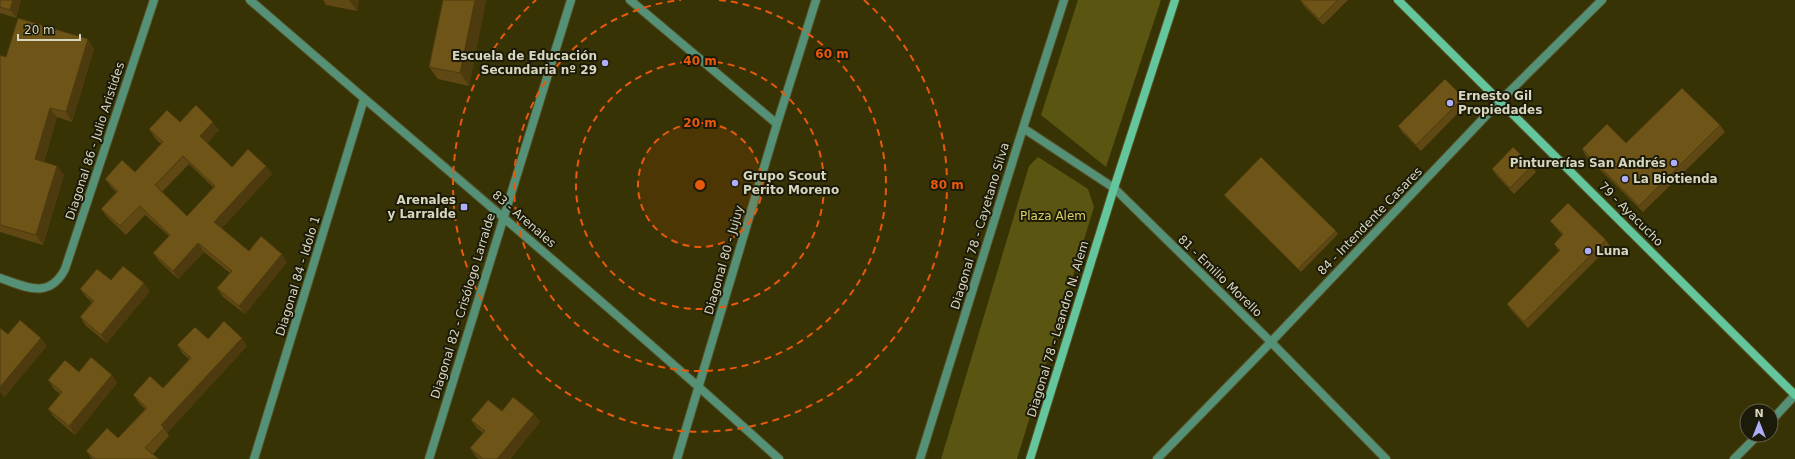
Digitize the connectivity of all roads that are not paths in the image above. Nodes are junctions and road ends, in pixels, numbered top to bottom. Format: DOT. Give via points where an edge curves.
graph roads {
  1 [pos="154,0"];
  2 [pos="250,0"];
  3 [pos="571,0"];
  4 [pos="630,0"];
  5 [pos="816,0"];
  6 [pos="1064,0"];
  7 [pos="1175,0"];
  8 [pos="1398,0"];
  9 [pos="1602,0"];
  10 [pos="364,99"];
  11 [pos="1500,101"];
  12 [pos="777,124"];
  13 [pos="1023,128"];
  14 [pos="1114,188"];
  15 [pos="503,216"];
  16 [pos="0,278"];
  17 [pos="1271,342"];
  18 [pos="699,387"];
  19 [pos="1795,395"];
  20 [pos="1779,412"];
  21 [pos="1750,443"];
  22 [pos="254,459"];
  23 [pos="429,459"];
  24 [pos="677,459"];
  25 [pos="779,459"];
  26 [pos="920,459"];
  27 [pos="1030,459"];
  28 [pos="1157,459"];
  29 [pos="1386,459"];
  30 [pos="1734,459"];
  1 -- 16 [label="street, Diagonal 86 - Julio Aristides" via="61,278 53,285 42,289 31,289"];
  2 -- 10 [label="street, 83 - Arenales"];
  3 -- 15 [label="street, Diagonal 82 - Crisólogo Larralde"];
  4 -- 12 [label="street"];
  5 -- 12 [label="street, Diagonal 80 - Jujuy"];
  6 -- 13 [label="street, Diagonal 78 - Cayetano Silva"];
  7 -- 14 [label="street, Diagonal 78 - Leandro N. Alem"];
  8 -- 11 [label="street, 79 - Ayacucho"];
  9 -- 11 [label="street, 84 - Intendente Casares"];
  10 -- 15 [label="street, 83 - Arenales"];
  10 -- 22 [label="street, Diagonal 84 - Idolo 1"];
  11 -- 17 [label="street, 84 - Intendente Casares"];
  11 -- 19 [label="street, 79 - Ayacucho"];
  12 -- 18 [label="street, Diagonal 80 - Jujuy"];
  13 -- 14 [label="street, 81 - Emilio Morello"];
  13 -- 26 [label="street, Diagonal 78 - Cayetano Silva"];
  14 -- 17 [label="street, 81 - Emilio Morello"];
  14 -- 27 [label="street, Diagonal 78 - Leandro N. Alem"];
  15 -- 18 [label="street, 83 - Arenales"];
  15 -- 23 [label="street, Diagonal 82 - Crisólogo Larralde"];
  17 -- 28 [label="street, 84 - Intendente Casares"];
  17 -- 29 [label="street, 81 - Emilio Morello"];
  18 -- 24 [label="street, Diagonal 80 - Jujuy"];
  18 -- 25 [label="street, 83 - Arenales"];
  19 -- 20 [label="street"];
  21 -- 30 [label="street"];
}
